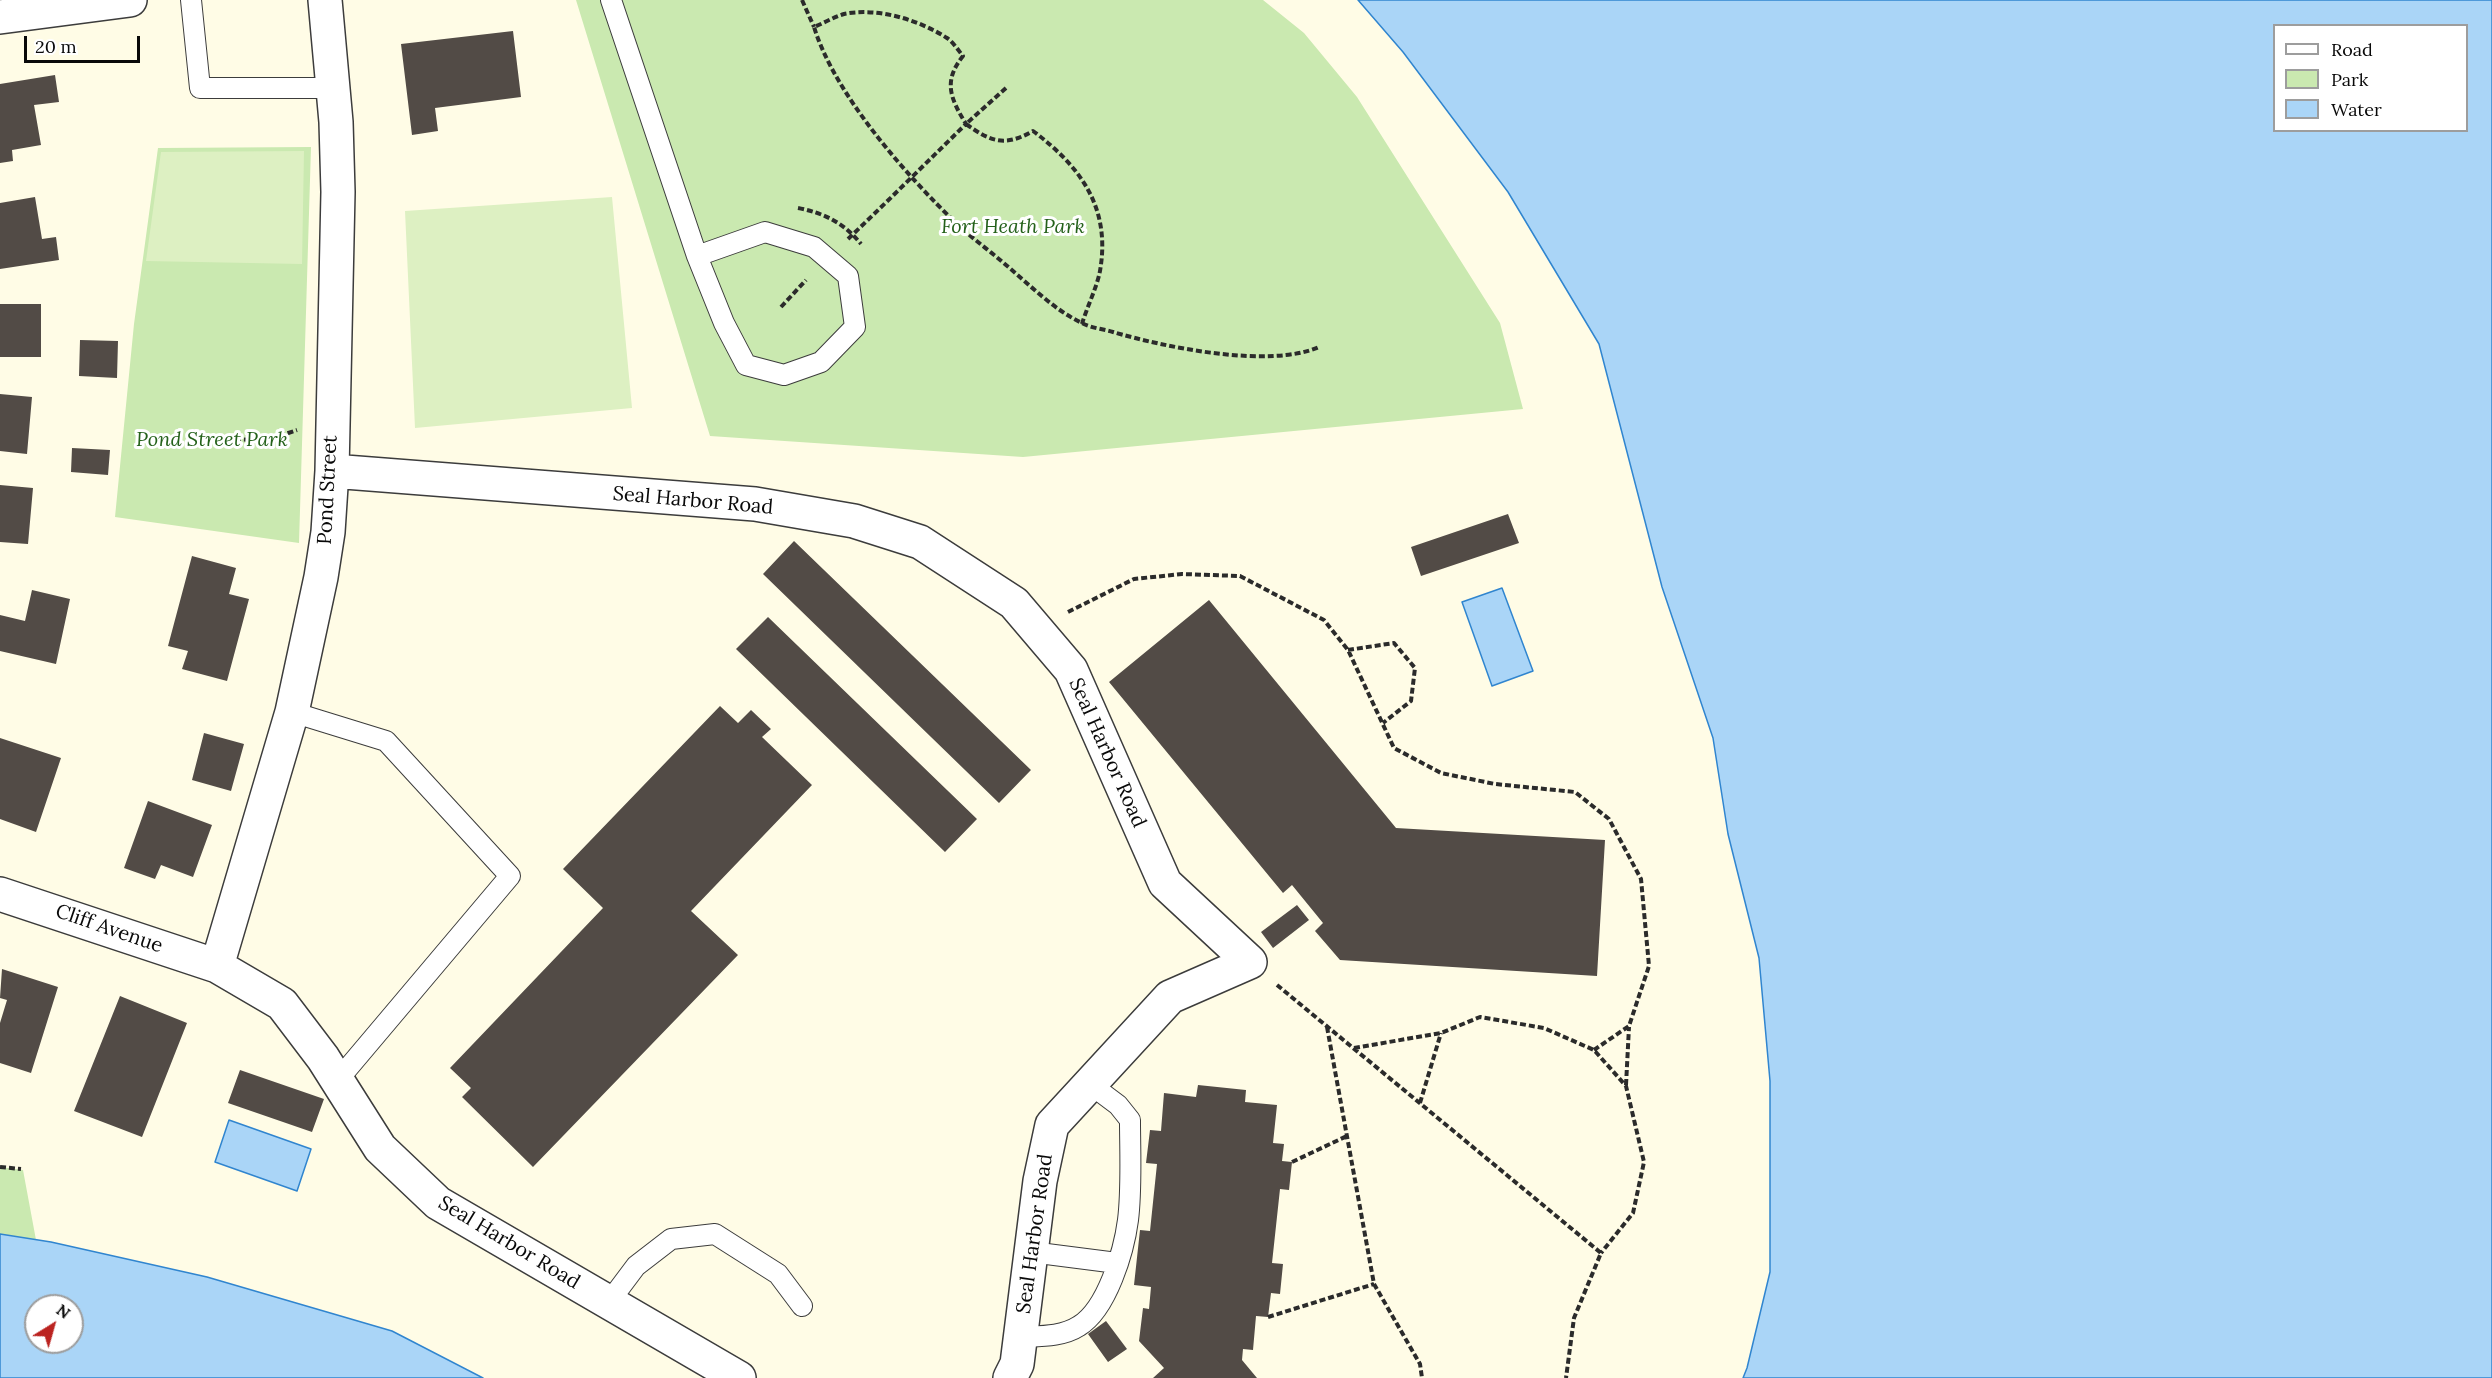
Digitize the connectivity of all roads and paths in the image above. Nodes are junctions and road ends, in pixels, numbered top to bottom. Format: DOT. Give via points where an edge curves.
graph roads {
  1 [pos="130,0"];
  2 [pos="191,0"];
  3 [pos="325,0"];
  4 [pos="611,0"];
  5 [pos="801,0"];
  6 [pos="0,17"];
  7 [pos="814,27"];
  8 [pos="333,88"];
  9 [pos="1006,88"];
  10 [pos="966,124"];
  11 [pos="913,176"];
  12 [pos="697,256"];
  13 [pos="828,258"];
  14 [pos="781,307"];
  15 [pos="1082,324"];
  16 [pos="1319,347"];
  17 [pos="332,418"];
  18 [pos="208,437"];
  19 [pos="332,471"];
  20 [pos="1039,633"];
  21 [pos="1348,650"];
  22 [pos="292,712"];
  23 [pos="1383,723"];
  24 [pos="0,894"];
  25 [pos="1250,963"];
  26 [pos="217,966"];
  27 [pos="1327,1026"];
  28 [pos="1629,1026"];
  29 [pos="1441,1033"];
  30 [pos="1353,1048"];
  31 [pos="1594,1050"];
  32 [pos="337,1080"];
  33 [pos="1090,1084"];
  34 [pos="1626,1086"];
  35 [pos="1420,1103"];
  36 [pos="1347,1136"];
  37 [pos="1292,1162"];
  38 [pos="0,1167"];
  39 [pos="21,1170"];
  40 [pos="1031,1252"];
  41 [pos="1601,1253"];
  42 [pos="1117,1263"];
  43 [pos="1374,1284"];
  44 [pos="609,1302"];
  45 [pos="802,1306"];
  46 [pos="1268,1317"];
  47 [pos="1021,1337"];
  48 [pos="739,1378"];
  49 [pos="1010,1378"];
  50 [pos="1422,1378"];
  51 [pos="1566,1378"];
  1 -- 6 [label="street"];
  2 -- 8 [label="lane" via="200,88"];
  3 -- 8 [label="street, Pond Street"];
  4 -- 12 [label="lane"];
  5 -- 7 [label="path"];
  7 -- 10 [label="path" via="866,11 895,16 949,39 963,56 949,85"];
  7 -- 11 [label="path" via="838,79 861,115"];
  8 -- 17 [label="street, Pond Street" via="338,192"];
  9 -- 10 [label="path"];
  10 -- 11 [label="path"];
  10 -- 15 [label="path" via="984,137 1005,142 1033,131 1066,159 1092,192 1100,217 1100,272"];
  11 -- 13 [label="path"];
  11 -- 15 [label="path" via="957,225"];
  12 -- 13 [label="lane" via="765,231 814,247"];
  12 -- 13 [label="lane" via="746,365 784,375 821,362 855,327 848,276"];
  13 -- 14 [label="path"];
  15 -- 16 [label="path" via="1137,339 1227,353 1304,354"];
  17 -- 18 [label="path" via="265,441"];
  17 -- 19 [label="street, Pond Street"];
  19 -- 20 [label="street, Seal Harbor Road" via="755,504 854,521 920,542 1014,603"];
  19 -- 22 [label="street, Pond Street" via="321,578"];
  20 -- 21 [label="path" via="1064,614 1134,579 1182,574 1240,576 1324,620"];
  20 -- 25 [label="street, Seal Harbor Road" via="1071,670 1165,883"];
  21 -- 23 [label="path"];
  21 -- 23 [label="path" via="1394,643 1415,668 1411,701"];
  22 -- 26 [label="street, Pond Street"];
  22 -- 32 [label="lane" via="386,741 510,876"];
  23 -- 28 [label="path" via="1394,748 1441,773 1495,784 1575,792 1609,819 1641,879 1649,966"];
  24 -- 26 [label="street, Cliff Avenue"];
  25 -- 27 [label="path"];
  25 -- 33 [label="street, Seal Harbor Road" via="1170,997"];
  26 -- 32 [label="street, Seal Harbor Road" via="282,1004"];
  27 -- 30 [label="path"];
  27 -- 36 [label="path"];
  28 -- 31 [label="path"];
  28 -- 34 [label="path"];
  29 -- 30 [label="path"];
  29 -- 31 [label="path" via="1480,1017 1544,1028"];
  29 -- 35 [label="path"];
  30 -- 35 [label="path"];
  31 -- 34 [label="path"];
  32 -- 44 [label="street, Seal Harbor Road" via="380,1148 438,1203"];
  33 -- 40 [label="street, Seal Harbor Road" via="1052,1125"];
  33 -- 42 [label="lane" via="1118,1105 1130,1120 1128,1221"];
  34 -- 41 [label="path" via="1644,1162 1633,1213"];
  35 -- 41 [label="path"];
  36 -- 37 [label="path"];
  36 -- 43 [label="path"];
  38 -- 39 [label="path"];
  40 -- 42 [label="lane"];
  40 -- 47 [label="street, Seal Harbor Road"];
  41 -- 51 [label="path" via="1574,1318"];
  42 -- 47 [label="lane" via="1104,1297 1079,1326 1056,1335"];
  43 -- 46 [label="path"];
  43 -- 50 [label="path" via="1419,1364"];
  44 -- 45 [label="lane" via="636,1266 671,1239 716,1234 778,1274"];
  44 -- 48 [label="street, Seal Harbor Road"];
  47 -- 49 [label="street, Seal Harbor Road" via="1017,1364"];
}
